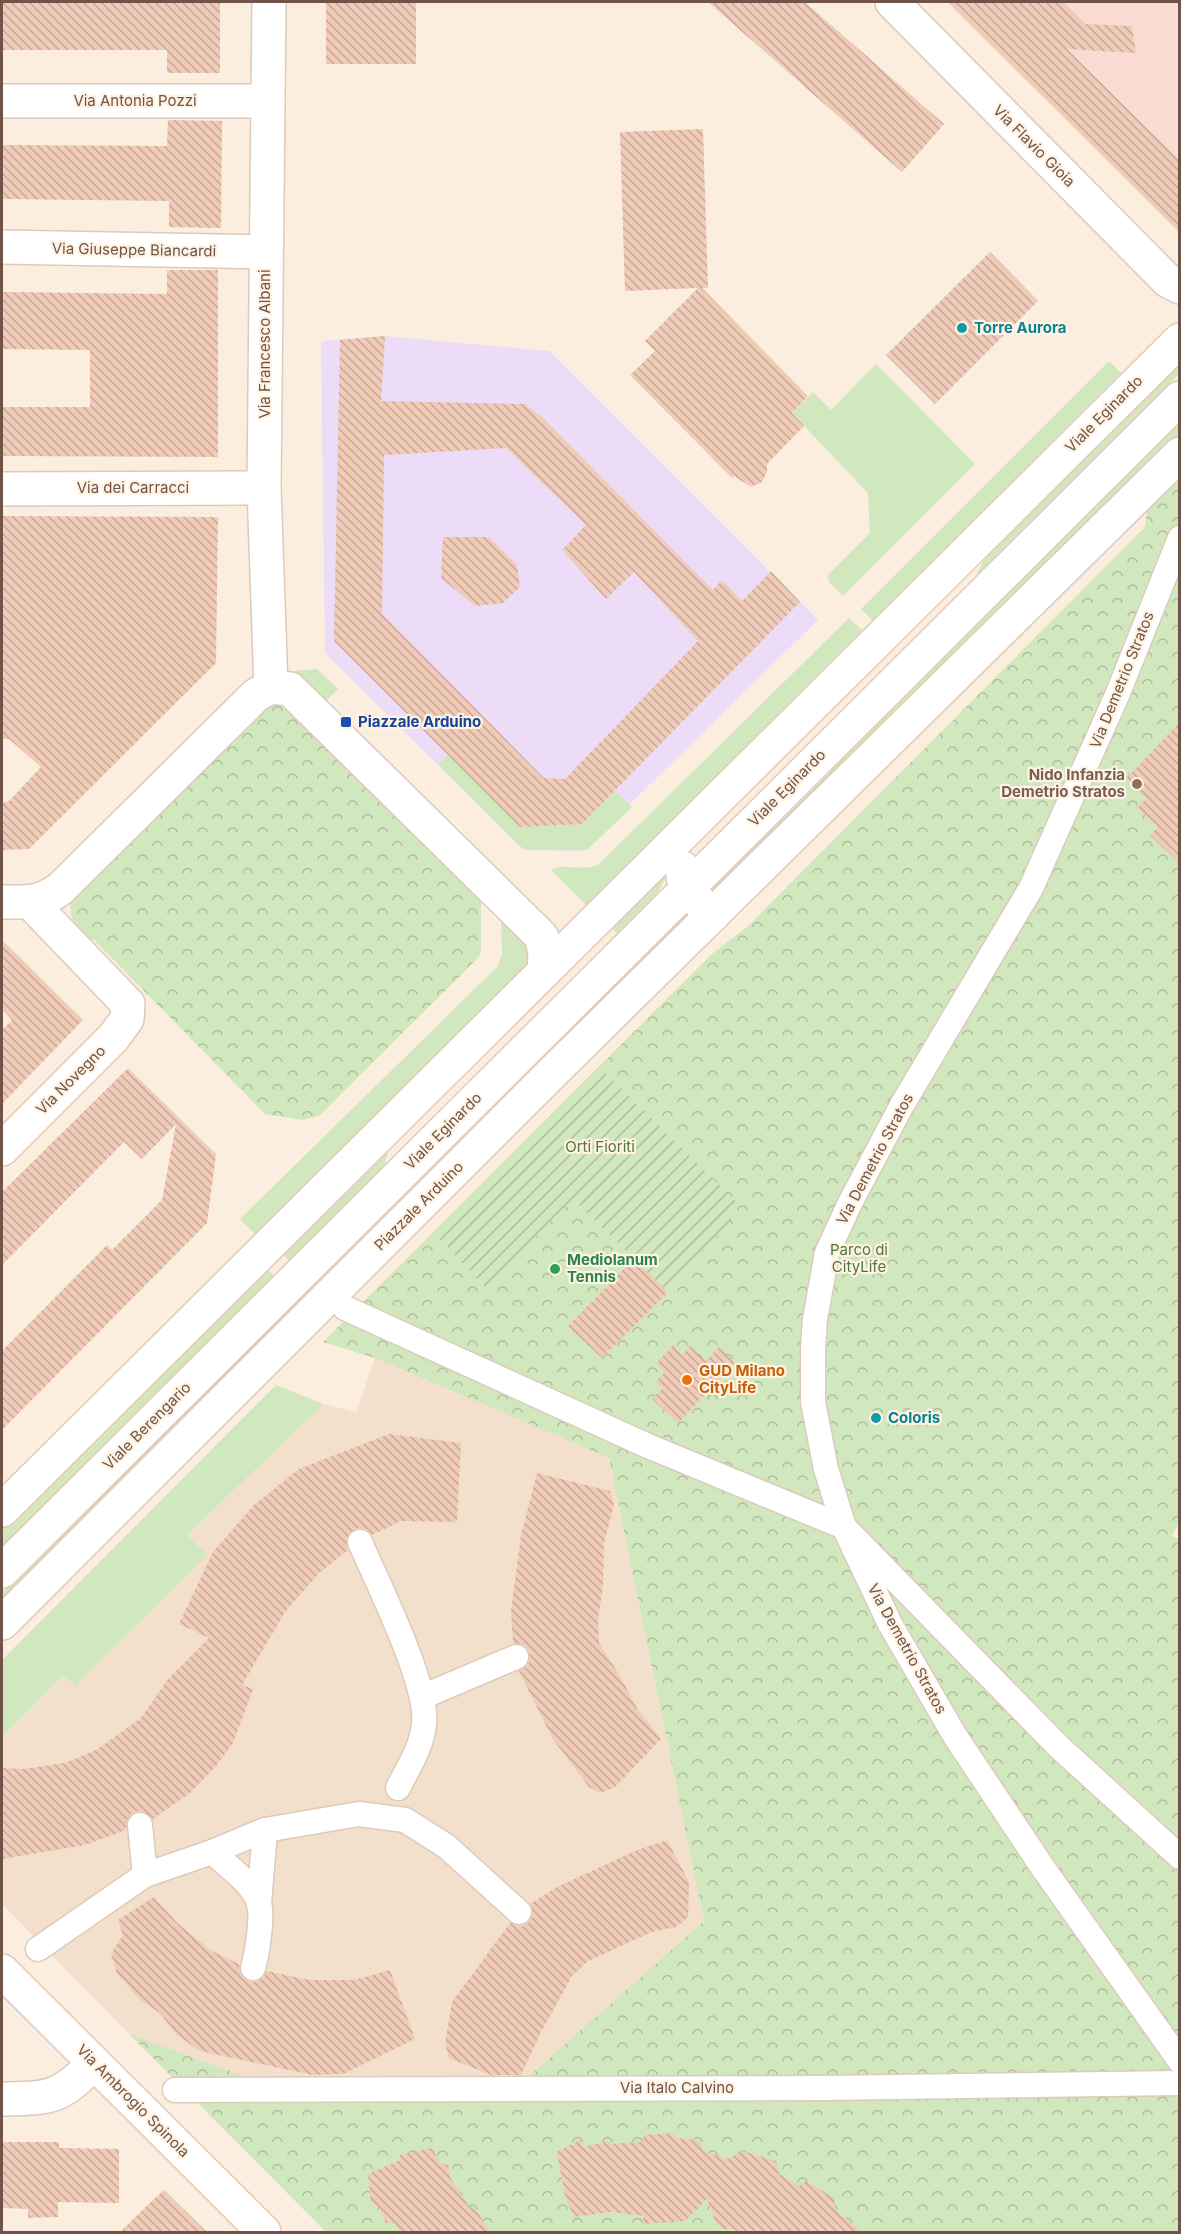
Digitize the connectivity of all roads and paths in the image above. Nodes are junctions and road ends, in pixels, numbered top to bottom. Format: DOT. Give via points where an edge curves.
graph roads {
  1 [pos="269,2"];
  2 [pos="892,2"];
  3 [pos="2,101"];
  4 [pos="268,101"];
  5 [pos="2,247"];
  6 [pos="266,252"];
  7 [pos="1179,287"];
  8 [pos="1179,340"];
  9 [pos="1179,398"];
  10 [pos="1179,454"];
  11 [pos="264,488"];
  12 [pos="2,489"];
  13 [pos="997,521"];
  14 [pos="1179,538"];
  15 [pos="271,687"];
  16 [pos="687,888"];
  17 [pos="16,902"];
  18 [pos="713,915"];
  19 [pos="544,971"];
  20 [pos="2,1149"];
  21 [pos="395,1179"];
  22 [pos="345,1308"];
  23 [pos="2,1510"];
  24 [pos="844,1527"];
  25 [pos="360,1542"];
  26 [pos="2,1571"];
  27 [pos="2,1623"];
  28 [pos="516,1657"];
  29 [pos="422,1697"];
  30 [pos="398,1788"];
  31 [pos="359,1814"];
  32 [pos="405,1820"];
  33 [pos="140,1825"];
  34 [pos="265,1830"];
  35 [pos="212,1852"];
  36 [pos="1179,1857"];
  37 [pos="145,1875"];
  38 [pos="259,1904"];
  39 [pos="519,1912"];
  40 [pos="38,1949"];
  41 [pos="253,1968"];
  42 [pos="2,1971"];
  43 [pos="1179,2061"];
  44 [pos="94,2063"];
  45 [pos="1179,2083"];
  46 [pos="175,2090"];
  47 [pos="2,2099"];
  48 [pos="264,2232"];
  1 -- 4 [label="street, Via Francesco Albani"];
  2 -- 7 [label="street, Via Flavio Gioia" via="1168,281"];
  3 -- 4 [label="street, Via Antonia Pozzi"];
  4 -- 6 [label="street, Via Francesco Albani"];
  5 -- 6 [label="street, Via Giuseppe Biancardi"];
  6 -- 11 [label="street, Via Francesco Albani"];
  8 -- 13 [label="street, Viale Eginardo"];
  9 -- 16 [label="street, Viale Eginardo"];
  10 -- 18 [label="street"];
  11 -- 12 [label="street, Via dei Carracci"];
  11 -- 15 [label="street, Via Francesco Albani"];
  13 -- 16 [label="street" via="932,614 687,859 682,876"];
  13 -- 19 [label="street, Viale Eginardo"];
  14 -- 24 [label="street, Via Demetrio Stratos" via="1118,693 1031,888 902,1105 827,1254 814,1319 813,1402 826,1469"];
  15 -- 17 [label="street" via="256,694 60,890 46,899"];
  15 -- 19 [label="street" via="290,689 542,938"];
  16 -- 18 [label="street"];
  16 -- 21 [label="street, Viale Eginardo"];
  17 -- 20 [label="street, Via Novegno" via="129,1004 127,1019 113,1038"];
  18 -- 27 [label="street, Piazzale Arduino"];
  19 -- 21 [label="street" via="534,1011 418,1126 405,1166"];
  19 -- 23 [label="street"];
  21 -- 26 [label="street, Viale Berengario"];
  22 -- 24 [label="street" via="648,1446"];
  24 -- 36 [label="street" via="1058,1746"];
  24 -- 43 [label="street, Via Demetrio Stratos" via="890,1624 955,1736"];
  25 -- 29 [label="street"];
  28 -- 29 [label="street"];
  29 -- 30 [label="street" via="425,1723"];
  30 -- 31 [label="street"];
  30 -- 32 [label="street"];
  31 -- 32 [label="street"];
  31 -- 34 [label="street"];
  32 -- 39 [label="street" via="446,1846"];
  33 -- 37 [label="street"];
  34 -- 35 [label="street"];
  34 -- 38 [label="street"];
  35 -- 37 [label="street"];
  35 -- 38 [label="street" via="242,1878"];
  37 -- 40 [label="street"];
  38 -- 41 [label="street" via="259,1947"];
  42 -- 44 [label="street, Via Ambrogio Spinola"];
  44 -- 47 [label="street" via="57,2094"];
  44 -- 48 [label="street, Via Ambrogio Spinola"];
  45 -- 46 [label="street, Via Italo Calvino"];
}
